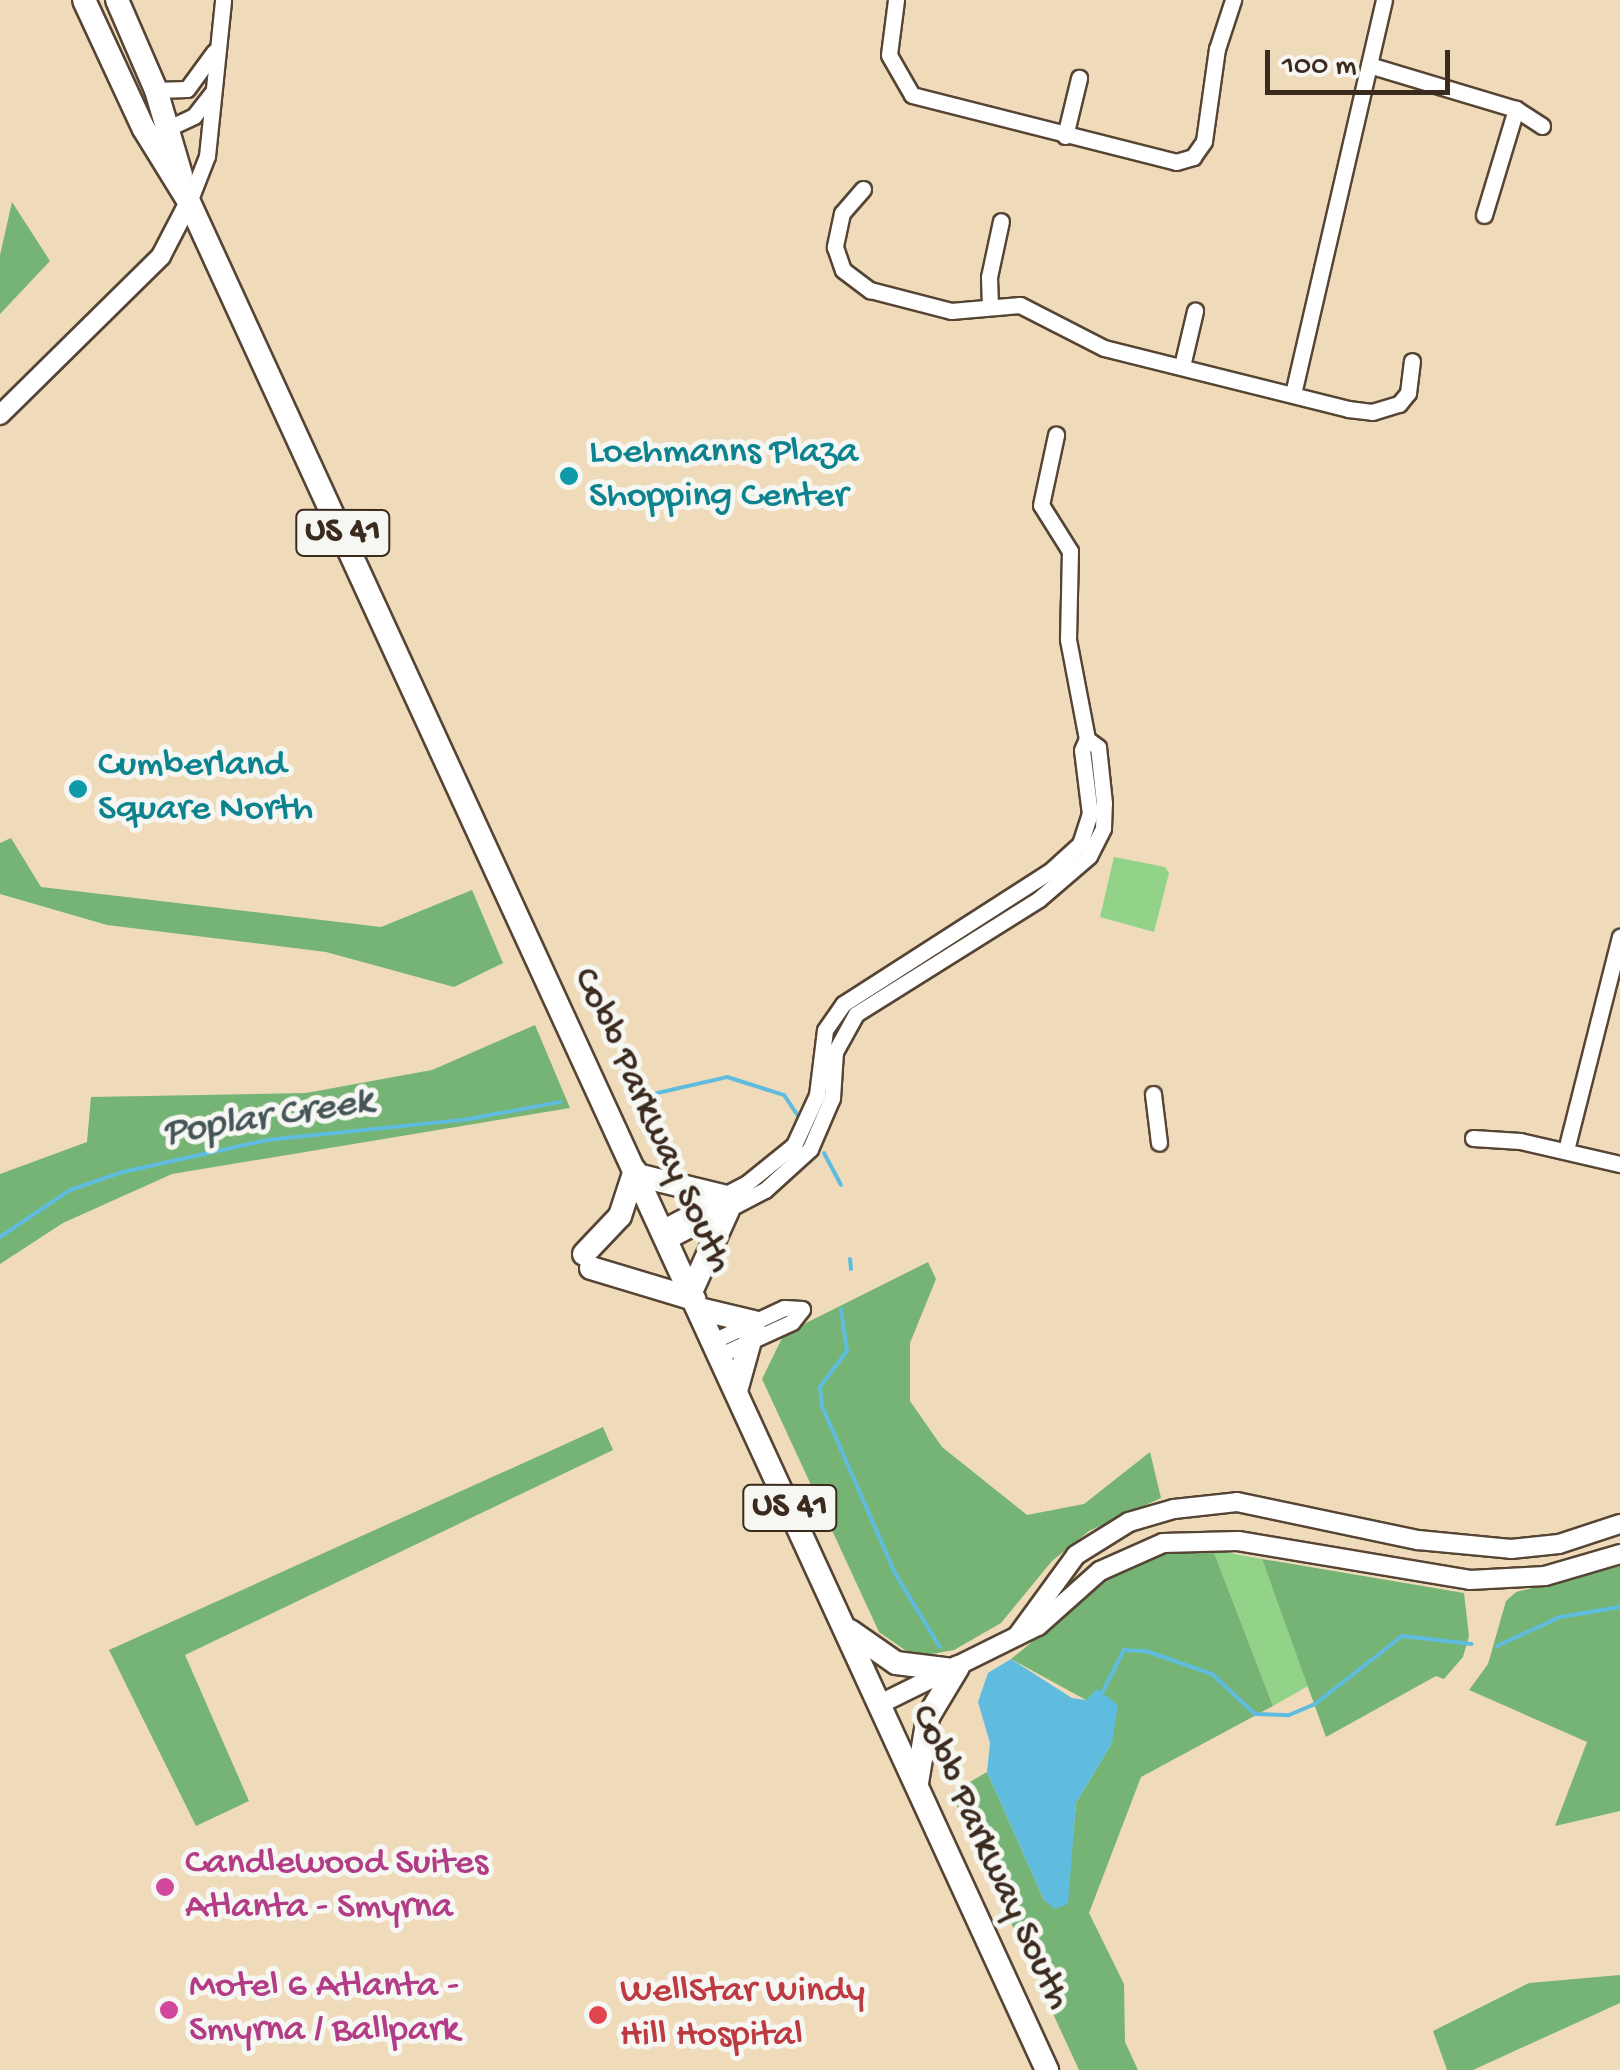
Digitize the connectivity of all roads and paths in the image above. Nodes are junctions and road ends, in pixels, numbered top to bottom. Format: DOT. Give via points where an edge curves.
graph roads {
  1 [pos="84,0"];
  2 [pos="117,0"];
  3 [pos="223,0"];
  4 [pos="896,0"];
  5 [pos="1233,0"];
  6 [pos="1384,0"];
  7 [pos="214,52"];
  8 [pos="1369,65"];
  9 [pos="1079,78"];
  10 [pos="215,88"];
  11 [pos="156,90"];
  12 [pos="1516,109"];
  13 [pos="1542,126"];
  14 [pos="144,129"];
  15 [pos="168,130"];
  16 [pos="1065,136"];
  17 [pos="863,189"];
  18 [pos="190,202"];
  19 [pos="1484,215"];
  20 [pos="1001,220"];
  21 [pos="990,306"];
  22 [pos="1195,310"];
  23 [pos="1412,361"];
  24 [pos="1182,366"];
  25 [pos="1293,394"];
  26 [pos="0,415"];
  27 [pos="1056,435"];
  28 [pos="1620,937"];
  29 [pos="1153,1094"];
  30 [pos="1472,1138"];
  31 [pos="1159,1143"];
  32 [pos="1566,1150"];
  33 [pos="1620,1164"];
  34 [pos="636,1173"];
  35 [pos="726,1203"];
  36 [pos="664,1234"];
  37 [pos="694,1300"];
  38 [pos="752,1332"];
  39 [pos="716,1348"];
  40 [pos="736,1391"];
  41 [pos="1620,1524"];
  42 [pos="1620,1554"];
  43 [pos="844,1626"];
  44 [pos="1017,1636"];
  45 [pos="956,1668"];
  46 [pos="880,1704"];
  47 [pos="918,1786"];
  48 [pos="1048,2070"];
  1 -- 14 [label="main road, Cobb Parkway South / US 41"];
  2 -- 11 [label="main road, Cobb Parkway South / US 41"];
  3 -- 7 [label="street"];
  4 -- 16 [label="street" via="888,55 912,95"];
  5 -- 16 [label="street" via="1217,49 1204,141 1193,156 1164,162"];
  6 -- 8 [label="street"];
  7 -- 10 [label="street"];
  7 -- 11 [label="street" via="188,89"];
  8 -- 12 [label="street"];
  8 -- 25 [label="street"];
  9 -- 16 [label="street"];
  10 -- 15 [label="street" via="194,116"];
  10 -- 18 [label="street" via="207,156"];
  11 -- 15 [label="main road, Cobb Parkway South / US 41"];
  12 -- 13 [label="street"];
  12 -- 19 [label="street"];
  14 -- 15 [label="street"];
  14 -- 18 [label="main road, Cobb Parkway South / US 41"];
  15 -- 18 [label="main road, Cobb Parkway South / US 41"];
  17 -- 21 [label="street" via="838,221 835,247 842,270 870,290 935,307"];
  18 -- 26 [label="street" via="161,256"];
  18 -- 34 [label="main road, Cobb Parkway South / US 41"];
  20 -- 21 [label="street"];
  21 -- 24 [label="street" via="1029,307 1090,344"];
  22 -- 24 [label="street"];
  23 -- 25 [label="street" via="1408,393 1387,409 1348,409"];
  24 -- 25 [label="street"];
  27 -- 35 [label="street" via="1042,506 1070,551 1068,639 1086,739 1098,747 1104,804 1090,856 1039,899 856,1014 835,1052 832,1098 810,1148 780,1180"];
  28 -- 32 [label="street"];
  29 -- 31 [label="street"];
  30 -- 32 [label="street"];
  32 -- 33 [label="street"];
  34 -- 35 [label="main road"];
  34 -- 36 [label="main road, Cobb Parkway South / US 41"];
  34 -- 37 [label="main road" via="620,1216 588,1261"];
  35 -- 36 [label="street"];
  35 -- 37 [label="main road"];
  36 -- 37 [label="main road, Cobb Parkway South / US 41"];
  37 -- 38 [label="main road"];
  37 -- 39 [label="main road, Cobb Parkway South / US 41"];
  38 -- 39 [label="street"];
  38 -- 40 [label="main road"];
  39 -- 40 [label="main road, Cobb Parkway South / US 41"];
  40 -- 43 [label="main road, Cobb Parkway South / US 41"];
  41 -- 44 [label="street" via="1559,1544 1511,1550 1418,1540 1250,1504 1174,1509 1129,1522 1076,1555"];
  42 -- 44 [label="street" via="1545,1576 1470,1580 1186,1538 1117,1560"];
  43 -- 45 [label="main road" via="896,1663"];
  43 -- 46 [label="main road, Cobb Parkway South / US 41"];
  44 -- 45 [label="street"];
  45 -- 46 [label="street"];
  45 -- 47 [label="main road" via="928,1718"];
  46 -- 47 [label="main road, Cobb Parkway South / US 41"];
  47 -- 48 [label="main road, Cobb Parkway South / US 41"];
}
